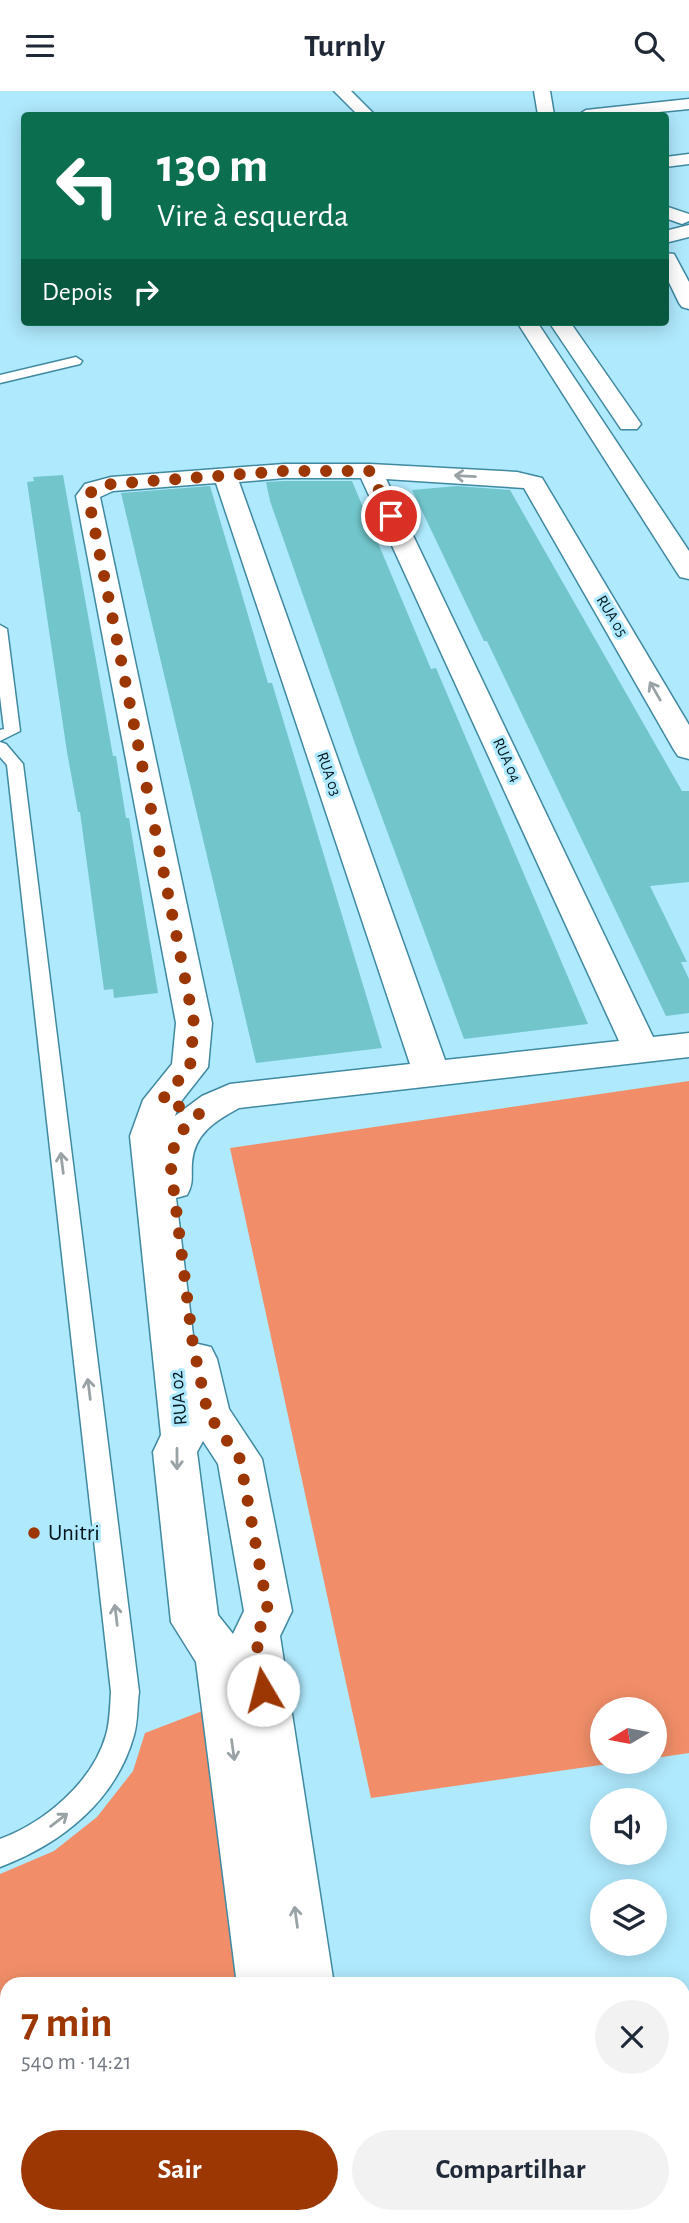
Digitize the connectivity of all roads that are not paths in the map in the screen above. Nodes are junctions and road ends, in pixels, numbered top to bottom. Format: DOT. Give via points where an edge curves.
graph roads {
  1 [pos="342,91"];
  2 [pos="542,91"];
  3 [pos="689,104"];
  4 [pos="364,112"];
  5 [pos="546,112"];
  6 [pos="614,112"];
  7 [pos="689,159"];
  8 [pos="669,162"];
  9 [pos="678,220"];
  10 [pos="669,241"];
  11 [pos="669,255"];
  12 [pos="689,303"];
  13 [pos="530,326"];
  14 [pos="562,326"];
  15 [pos="76,361"];
  16 [pos="0,379"];
  17 [pos="629,424"];
  18 [pos="370,471"];
  19 [pos="225,475"];
  20 [pos="689,572"];
  21 [pos="0,629"];
  22 [pos="0,736"];
  23 [pos="0,747"];
  24 [pos="689,750"];
  25 [pos="689,1045"];
  26 [pos="642,1051"];
  27 [pos="431,1073"];
  28 [pos="197,1104"];
  29 [pos="0,1853"];
  30 [pos="264,1977"];
  31 [pos="305,1977"];
  1 -- 4 [label="street"];
  2 -- 5 [label="street"];
  3 -- 6 [label="street"];
  7 -- 8 [label="street"];
  9 -- 10 [label="street"];
  11 -- 12 [label="street"];
  13 -- 20 [label="street"];
  14 -- 17 [label="street"];
  15 -- 16 [label="lane"];
  18 -- 19 [label="street"];
  24 -- 18 [label="street, RUA 05, one-way" via="533,483"];
  18 -- 26 [label="street, RUA 04"];
  19 -- 27 [label="street, RUA 03"];
  19 -- 28 [label="street, RUA 02" via="111,484 88,496 194,1023 190,1067"];
  21 -- 22 [label="lane" via="12,731"];
  29 -- 23 [label="lane, one-way" via="19,1847 64,1818 99,1780 119,1736 125,1692 15,764"];
  25 -- 26 [label="street"];
  26 -- 27 [label="street"];
  27 -- 28 [label="street"];
  28 -- 30 [label="street, RUA 02, one-way" via="149,1136 183,1435 175,1452 195,1622 220,1656"];
  31 -- 28 [label="street, one-way" via="256,1636 268,1611 240,1459 208,1414 170,1160 178,1135"];
}
